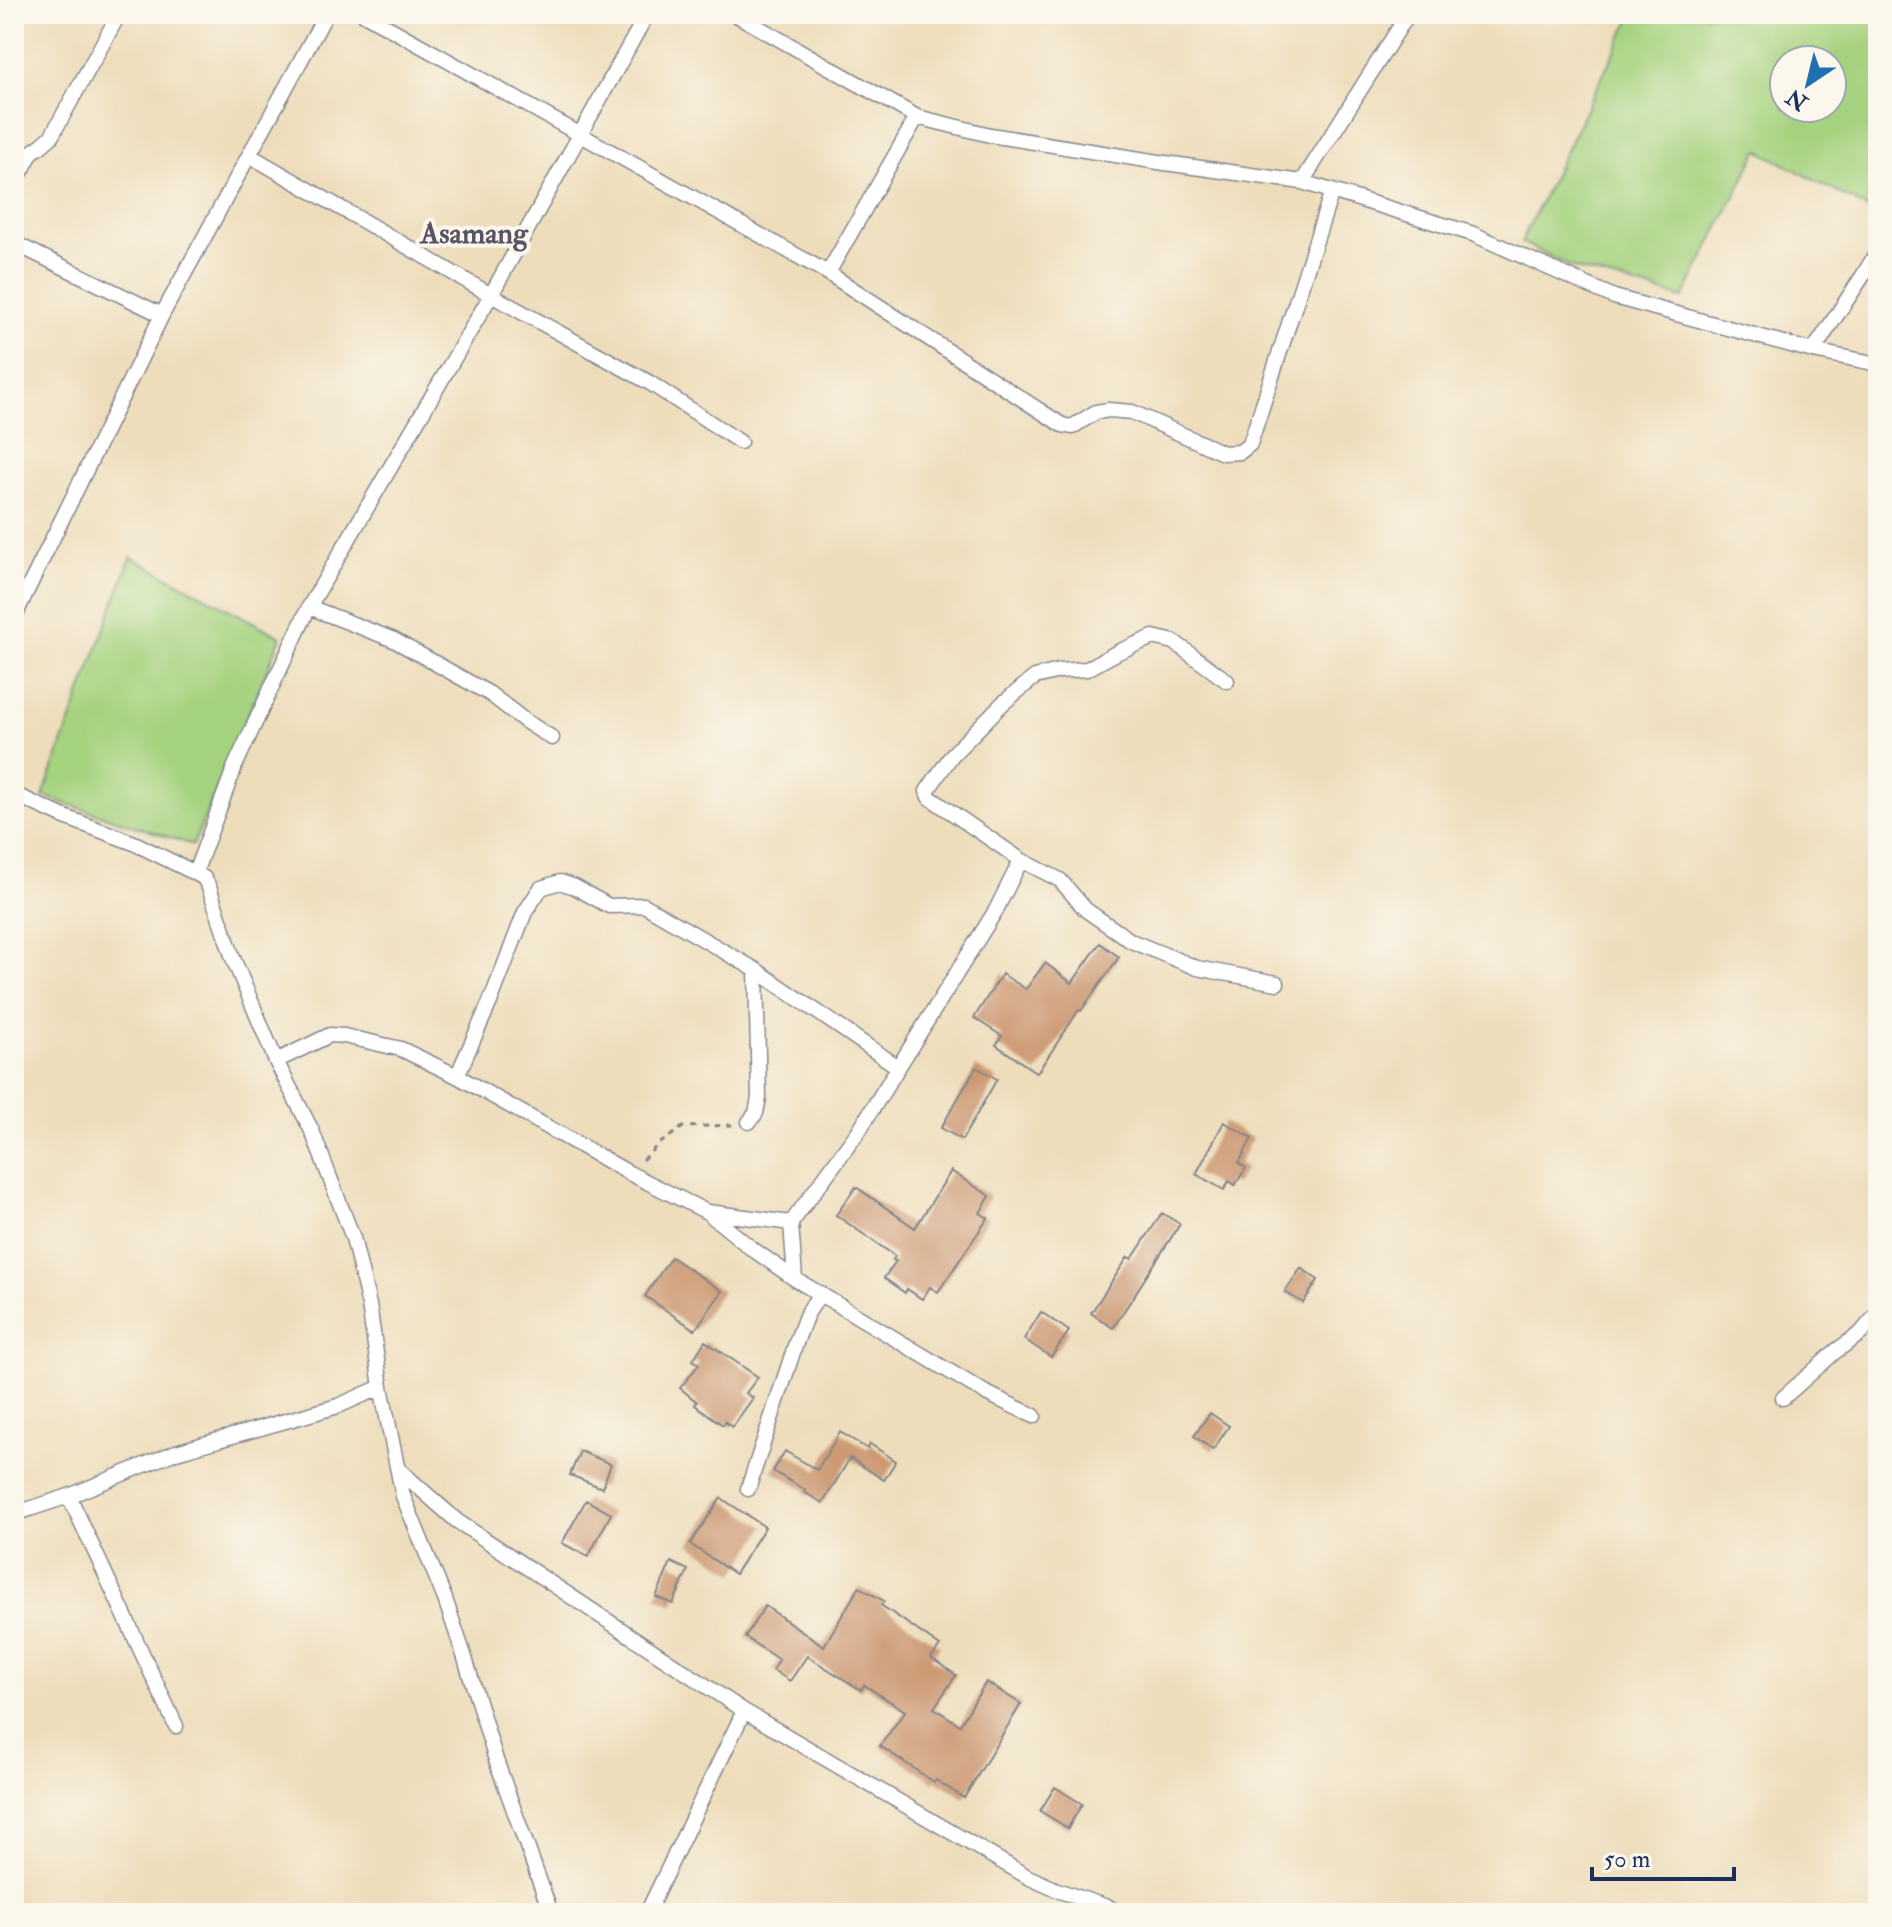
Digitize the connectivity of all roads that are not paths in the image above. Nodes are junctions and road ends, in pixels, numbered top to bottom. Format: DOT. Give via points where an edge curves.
graph roads {
  1 [pos="119,14"];
  2 [pos="326,14"];
  3 [pos="364,14"];
  4 [pos="647,14"];
  5 [pos="735,14"];
  6 [pos="1408,14"];
  7 [pos="917,117"];
  8 [pos="580,134"];
  9 [pos="249,155"];
  10 [pos="1302,182"];
  11 [pos="14,185"];
  12 [pos="1332,191"];
  13 [pos="14,243"];
  14 [pos="1878,251"];
  15 [pos="828,273"];
  16 [pos="491,295"];
  17 [pos="162,315"];
  18 [pos="1813,351"];
  19 [pos="1878,364"];
  20 [pos="740,442"];
  21 [pos="17,604"];
  22 [pos="309,607"];
  23 [pos="14,620"];
  24 [pos="1227,681"];
  25 [pos="552,738"];
  26 [pos="14,794"];
  27 [pos="1021,860"];
  28 [pos="195,873"];
  29 [pos="756,970"];
  30 [pos="1277,983"];
  31 [pos="276,1061"];
  32 [pos="898,1067"];
  33 [pos="457,1076"];
  34 [pos="749,1122"];
  35 [pos="707,1212"];
  36 [pos="791,1223"];
  37 [pos="795,1279"];
  38 [pos="820,1293"];
  39 [pos="1878,1313"];
  40 [pos="381,1387"];
  41 [pos="1783,1398"];
  42 [pos="1034,1416"];
  43 [pos="398,1469"];
  44 [pos="748,1489"];
  45 [pos="69,1496"];
  46 [pos="14,1514"];
  47 [pos="744,1711"];
  48 [pos="176,1726"];
  49 [pos="551,1913"];
  50 [pos="647,1913"];
  51 [pos="1118,1913"];
  1 -- 11 [label="street" via="51,137 32,152"];
  2 -- 9 [label="street"];
  3 -- 8 [label="street"];
  4 -- 8 [label="street"];
  5 -- 7 [label="street"];
  6 -- 10 [label="street"];
  7 -- 10 [label="street" via="990,135"];
  7 -- 15 [label="street"];
  8 -- 15 [label="street"];
  8 -- 16 [label="street"];
  9 -- 16 [label="street"];
  9 -- 17 [label="street"];
  10 -- 12 [label="street"];
  12 -- 15 [label="street" via="1250,444 1240,452 1223,453 1132,412 1096,412 1072,427 1062,425"];
  12 -- 18 [label="street" via="1473,234 1614,297"];
  13 -- 17 [label="street"];
  14 -- 18 [label="street"];
  16 -- 20 [label="street" via="650,383"];
  16 -- 22 [label="street"];
  17 -- 21 [label="street"];
  18 -- 19 [label="street"];
  21 -- 23 [label="street"];
  22 -- 25 [label="street" via="394,640 490,694"];
  22 -- 28 [label="street" via="235,766"];
  24 -- 27 [label="street" via="1174,642 1153,637 1087,669 1035,677 1002,704 952,755 927,791"];
  26 -- 28 [label="street"];
  27 -- 30 [label="street" via="1060,880 1086,910 1131,941 1197,968"];
  27 -- 32 [label="street" via="996,910"];
  28 -- 31 [label="street" via="209,887"];
  29 -- 32 [label="street"];
  29 -- 33 [label="street" via="644,905 609,906 575,887 550,884 541,888 525,912"];
  29 -- 34 [label="street" via="759,1098"];
  31 -- 33 [label="street" via="330,1035 344,1036 401,1049"];
  31 -- 40 [label="street" via="312,1131 353,1238"];
  32 -- 36 [label="street"];
  33 -- 35 [label="street"];
  35 -- 36 [label="street"];
  35 -- 37 [label="street"];
  36 -- 37 [label="street"];
  37 -- 38 [label="street"];
  38 -- 42 [label="street" via="984,1392"];
  38 -- 44 [label="street" via="797,1340"];
  39 -- 41 [label="street"];
  40 -- 43 [label="street"];
  40 -- 45 [label="street" via="338,1406 176,1452"];
  43 -- 47 [label="street" via="457,1521"];
  43 -- 49 [label="street" via="403,1496 445,1599"];
  45 -- 46 [label="street"];
  45 -- 48 [label="street"];
  47 -- 50 [label="street"];
  47 -- 51 [label="street" via="1028,1877"];
}
